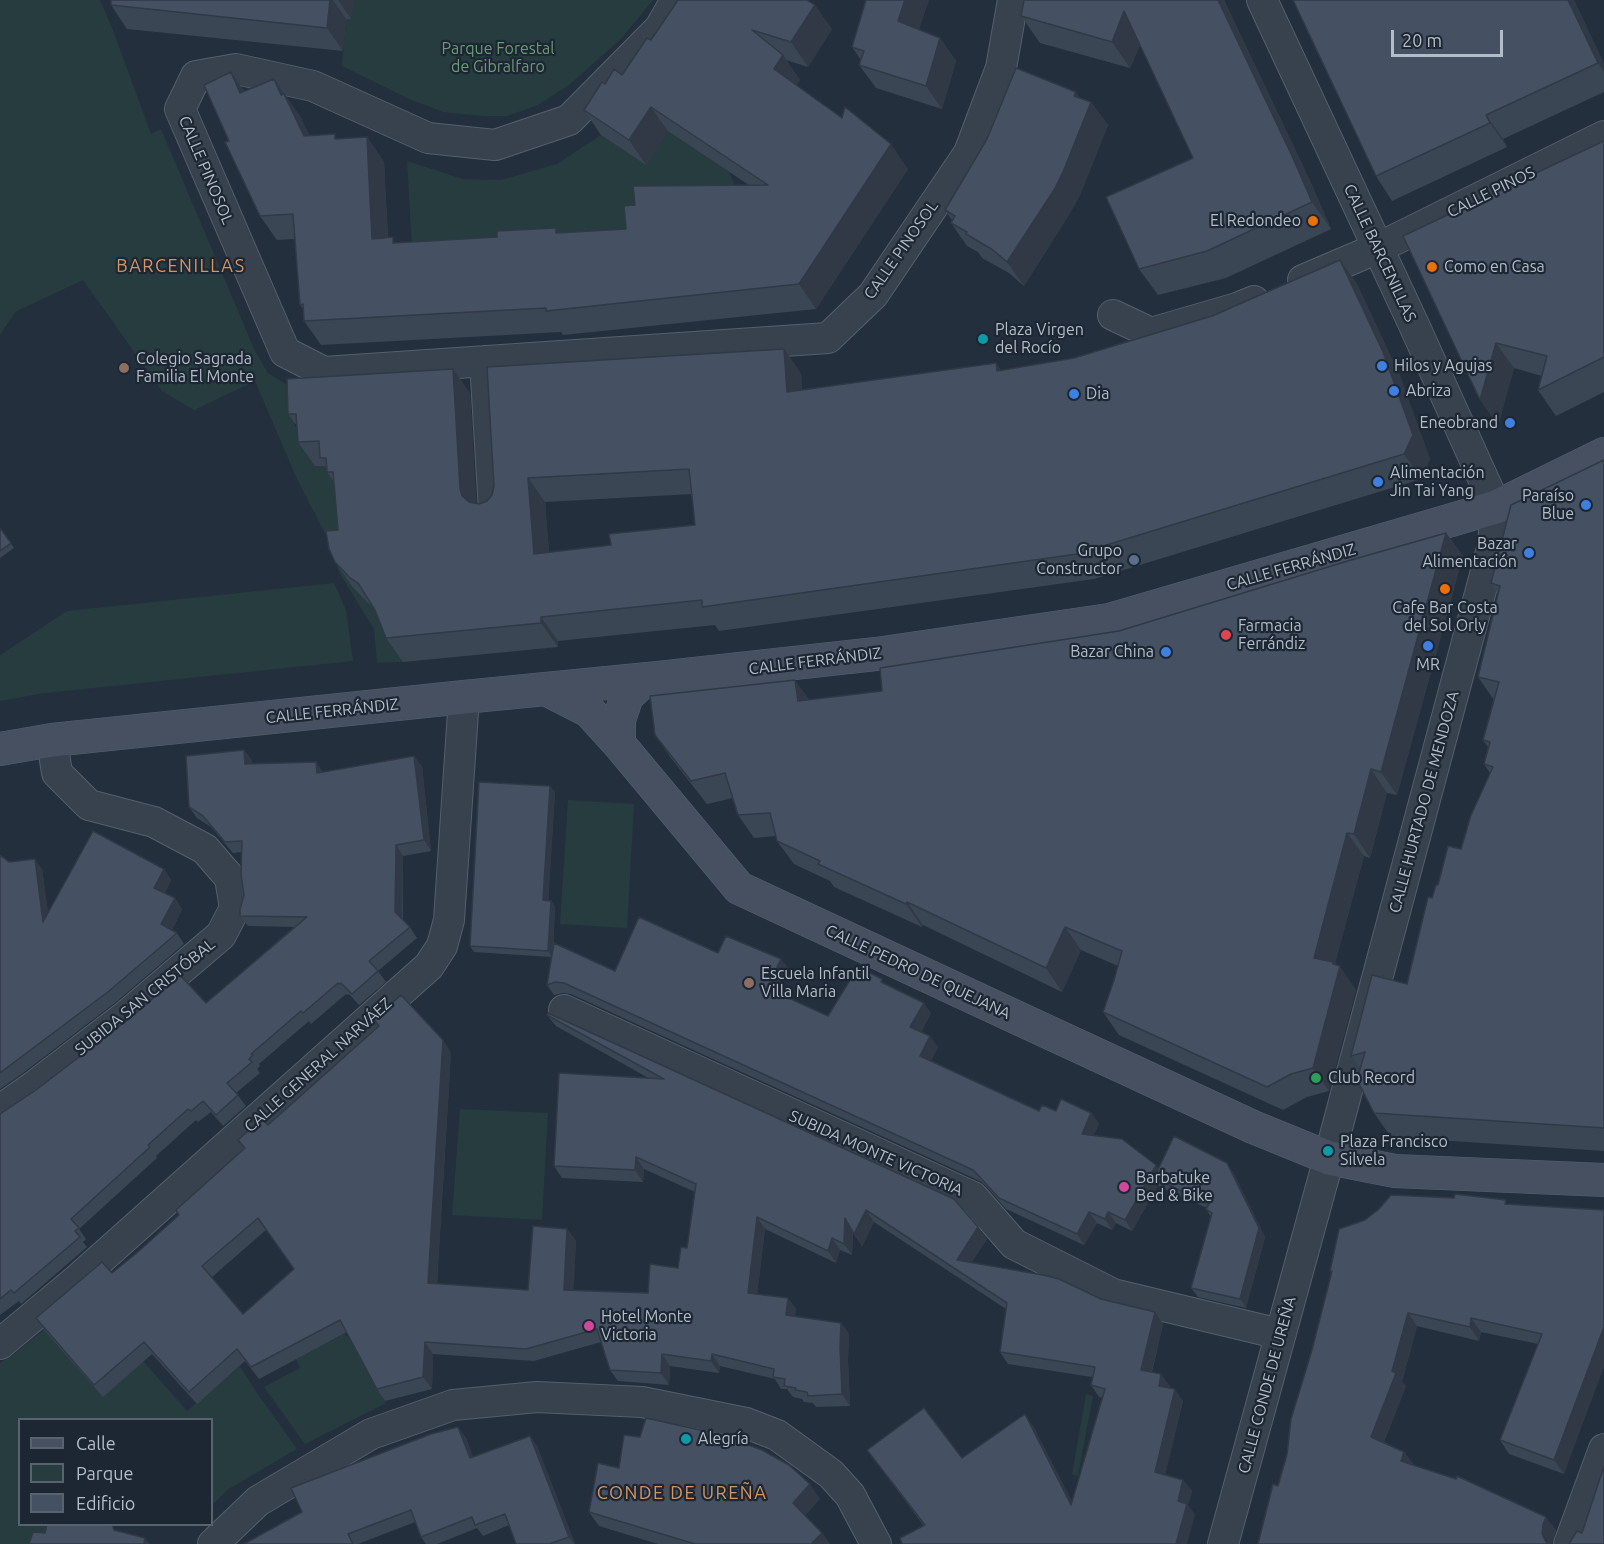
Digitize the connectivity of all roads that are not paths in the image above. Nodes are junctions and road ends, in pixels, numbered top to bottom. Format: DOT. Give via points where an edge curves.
graph roads {
  1 [pos="676,0"];
  2 [pos="1012,0"];
  3 [pos="1262,0"];
  4 [pos="1604,136"];
  5 [pos="1378,248"];
  6 [pos="1113,315"];
  7 [pos="485,361"];
  8 [pos="1604,454"];
  9 [pos="1496,507"];
  10 [pos="494,511"];
  11 [pos="646,679"];
  12 [pos="546,689"];
  13 [pos="464,697"];
  14 [pos="52,740"];
  15 [pos="619,744"];
  16 [pos="0,748"];
  17 [pos="564,1010"];
  18 [pos="0,1110"];
  19 [pos="1329,1158"];
  20 [pos="1604,1180"];
  21 [pos="1280,1334"];
  22 [pos="0,1344"];
  23 [pos="1604,1449"];
  24 [pos="213,1544"];
  25 [pos="876,1544"];
  26 [pos="1223,1544"];
  27 [pos="1569,1544"];
  1 -- 7 [label="street, CALLE PINOSOL" via="660,28 569,120 495,144 428,138 313,86 236,69 196,76 180,109 285,352 324,372"];
  2 -- 7 [label="street, CALLE PINOSOL" via="1001,68 969,153 873,295 828,338"];
  3 -- 5 [label="street, CALLE BARCENILLAS"];
  4 -- 5 [label="street, CALLE PINOS"];
  5 -- 6 [label="street, CALLE PINOS" via="1237,308 1151,333"];
  5 -- 9 [label="street, CALLE BARCENILLAS"];
  7 -- 10 [label="street"];
  8 -- 9 [label="main road, CALLE FERRÁNDIZ"];
  9 -- 11 [label="main road, CALLE FERRÁNDIZ" via="1109,620 876,654"];
  9 -- 19 [label="street, CALLE HURTADO DE MENDOZA" via="1492,545"];
  11 -- 12 [label="main road, CALLE FERRÁNDIZ"];
  11 -- 15 [label="main road" via="627,696 619,720"];
  12 -- 13 [label="main road, CALLE FERRÁNDIZ"];
  12 -- 15 [label="main road, CALLE PEDRO DE QUEJANA" via="589,711"];
  13 -- 14 [label="main road, CALLE FERRÁNDIZ"];
  13 -- 22 [label="street, CALLE GENERAL NARVÁEZ" via="449,920 442,946 429,966"];
  14 -- 16 [label="main road, CALLE FERRÁNDIZ"];
  14 -- 18 [label="street, SUBIDA SAN CRISTÓBAL" via="57,773 89,805 154,822 205,849 230,878 235,908 221,935 127,1015"];
  15 -- 19 [label="main road, CALLE PEDRO DE QUEJANA" via="739,888 1268,1134"];
  17 -- 21 [label="street, SUBIDA MONTE VICTORIA" via="973,1197 1014,1244 1113,1294"];
  19 -- 20 [label="main road" via="1395,1171"];
  19 -- 21 [label="street, CALLE CONDE DE UREÑA"];
  21 -- 26 [label="street, CALLE CONDE DE UREÑA"];
  23 -- 27 [label="street"];
  24 -- 25 [label="street" via="258,1501 371,1434 453,1405 537,1397 642,1402 746,1423 777,1435 831,1474 850,1495"];
}
